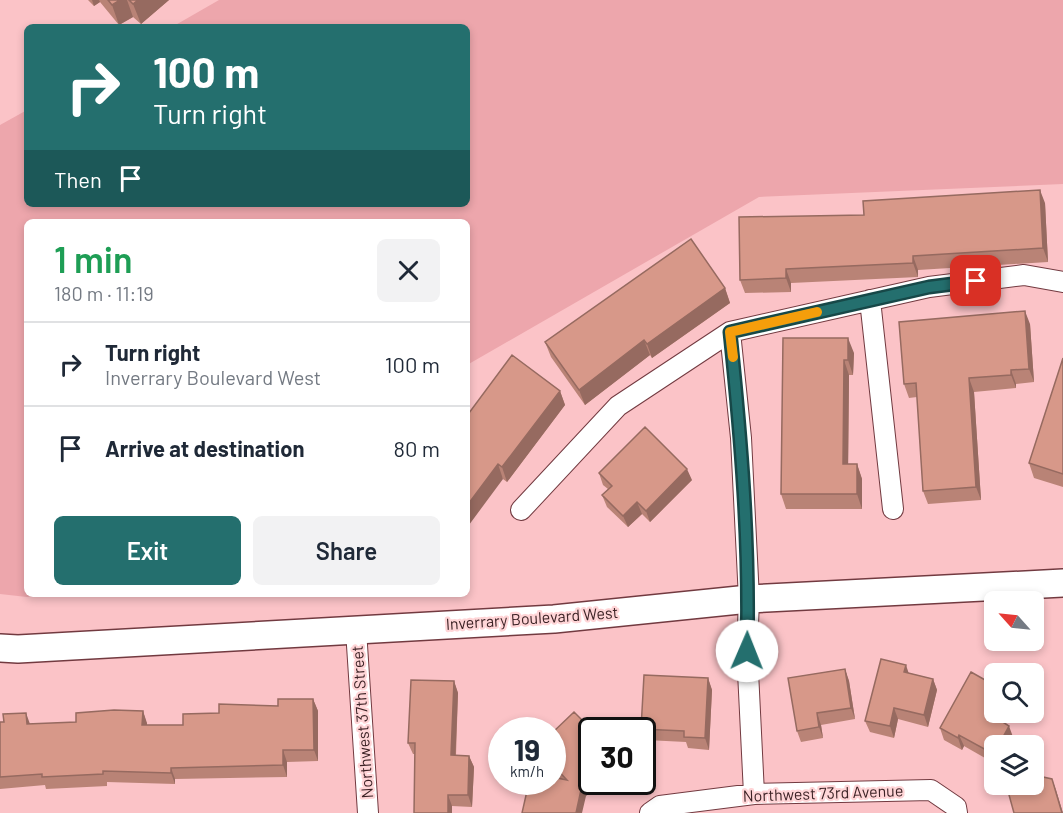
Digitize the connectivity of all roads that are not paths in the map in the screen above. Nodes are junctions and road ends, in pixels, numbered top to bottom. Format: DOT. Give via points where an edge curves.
graph roads {
  1 [pos="1063,282"];
  2 [pos="870,300"];
  3 [pos="730,332"];
  4 [pos="893,509"];
  5 [pos="521,510"];
  6 [pos="1063,583"];
  7 [pos="749,599"];
  8 [pos="356,630"];
  9 [pos="0,648"];
  10 [pos="754,794"];
  11 [pos="957,810"];
  12 [pos="368,813"];
  13 [pos="650,813"];
  1 -- 2 [label="street" via="1024,274"];
  2 -- 3 [label="street"];
  2 -- 4 [label="street"];
  3 -- 5 [label="street" via="618,406"];
  3 -- 7 [label="street" via="741,438"];
  6 -- 7 [label="street, Inverrary Boulevard West"];
  7 -- 8 [label="street, Inverrary Boulevard West" via="554,619"];
  7 -- 10 [label="street" via="747,651"];
  8 -- 9 [label="street, Inverrary Boulevard West"];
  8 -- 12 [label="street, Northwest 37th Street"];
  10 -- 11 [label="street, Northwest 73rd Avenue" via="931,790"];
  10 -- 13 [label="street, Northwest 73rd Avenue" via="660,806"];
}
